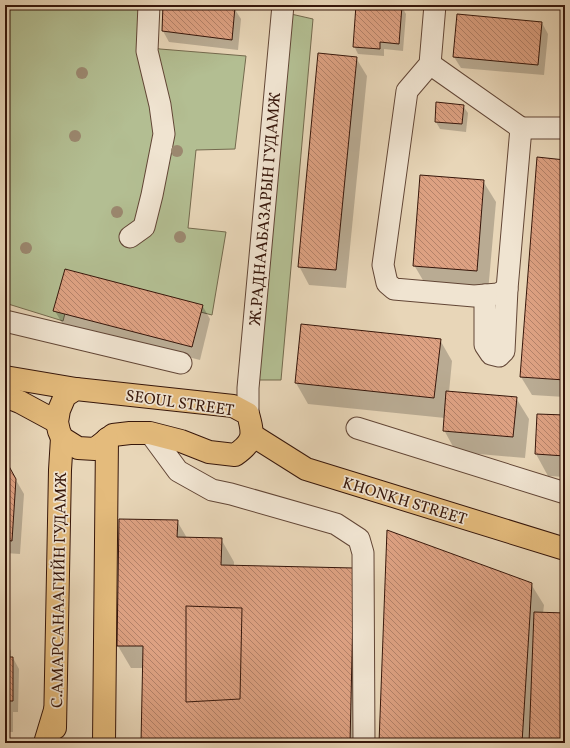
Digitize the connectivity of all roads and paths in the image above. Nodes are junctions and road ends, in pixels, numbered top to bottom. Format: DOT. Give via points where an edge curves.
graph roads {
  1 [pos="148,5"];
  2 [pos="283,5"];
  3 [pos="435,5"];
  4 [pos="430,64"];
  5 [pos="521,128"];
  6 [pos="565,128"];
  7 [pos="130,237"];
  8 [pos="507,289"];
  9 [pos="486,295"];
  10 [pos="5,322"];
  11 [pos="181,363"];
  12 [pos="5,377"];
  13 [pos="76,389"];
  14 [pos="5,396"];
  15 [pos="248,414"];
  16 [pos="357,428"];
  17 [pos="60,430"];
  18 [pos="150,433"];
  19 [pos="252,435"];
  20 [pos="107,439"];
  21 [pos="565,493"];
  22 [pos="565,549"];
  23 [pos="55,710"];
  24 [pos="45,743"];
  25 [pos="55,743"];
  26 [pos="104,743"];
  27 [pos="364,743"];
  1 -- 7 [label="street" via="147,51 164,134 144,227"];
  2 -- 15 [label="street, Ж.РАДНААБАЗАРЫН ГУДАМЖ" via="248,388"];
  3 -- 4 [label="street"];
  4 -- 5 [label="street"];
  4 -- 9 [label="street" via="407,91 383,265 387,282 394,289"];
  5 -- 6 [label="street"];
  5 -- 8 [label="street"];
  8 -- 9 [label="street" via="498,294"];
  8 -- 9 [label="street" via="504,351 499,356 491,354 485,345"];
  10 -- 11 [label="street"];
  12 -- 13 [label="main road"];
  13 -- 15 [label="main road" via="233,406"];
  13 -- 17 [label="main road, С.АМАРСАНААГИЙН ГУДАМЖ" via="65,396 59,410"];
  14 -- 17 [label="main road" via="20,402"];
  15 -- 19 [label="main road, SEOUL STREET"];
  16 -- 21 [label="street"];
  17 -- 20 [label="main road" via="78,448 95,448"];
  17 -- 23 [label="main road, С.АМАРСАНААГИЙН ГУДАМЖ"];
  18 -- 19 [label="main road" via="209,452 235,456 246,447"];
  18 -- 20 [label="main road" via="130,432 113,435"];
  18 -- 27 [label="street" via="178,471 212,490 336,524 359,538 363,553"];
  19 -- 22 [label="main road, KHONKH STREET" via="306,469"];
  20 -- 26 [label="main road"];
  23 -- 24 [label="main road"];
  23 -- 25 [label="main road, С.АМАРСАНААГИЙН ГУДАМЖ"];
}
